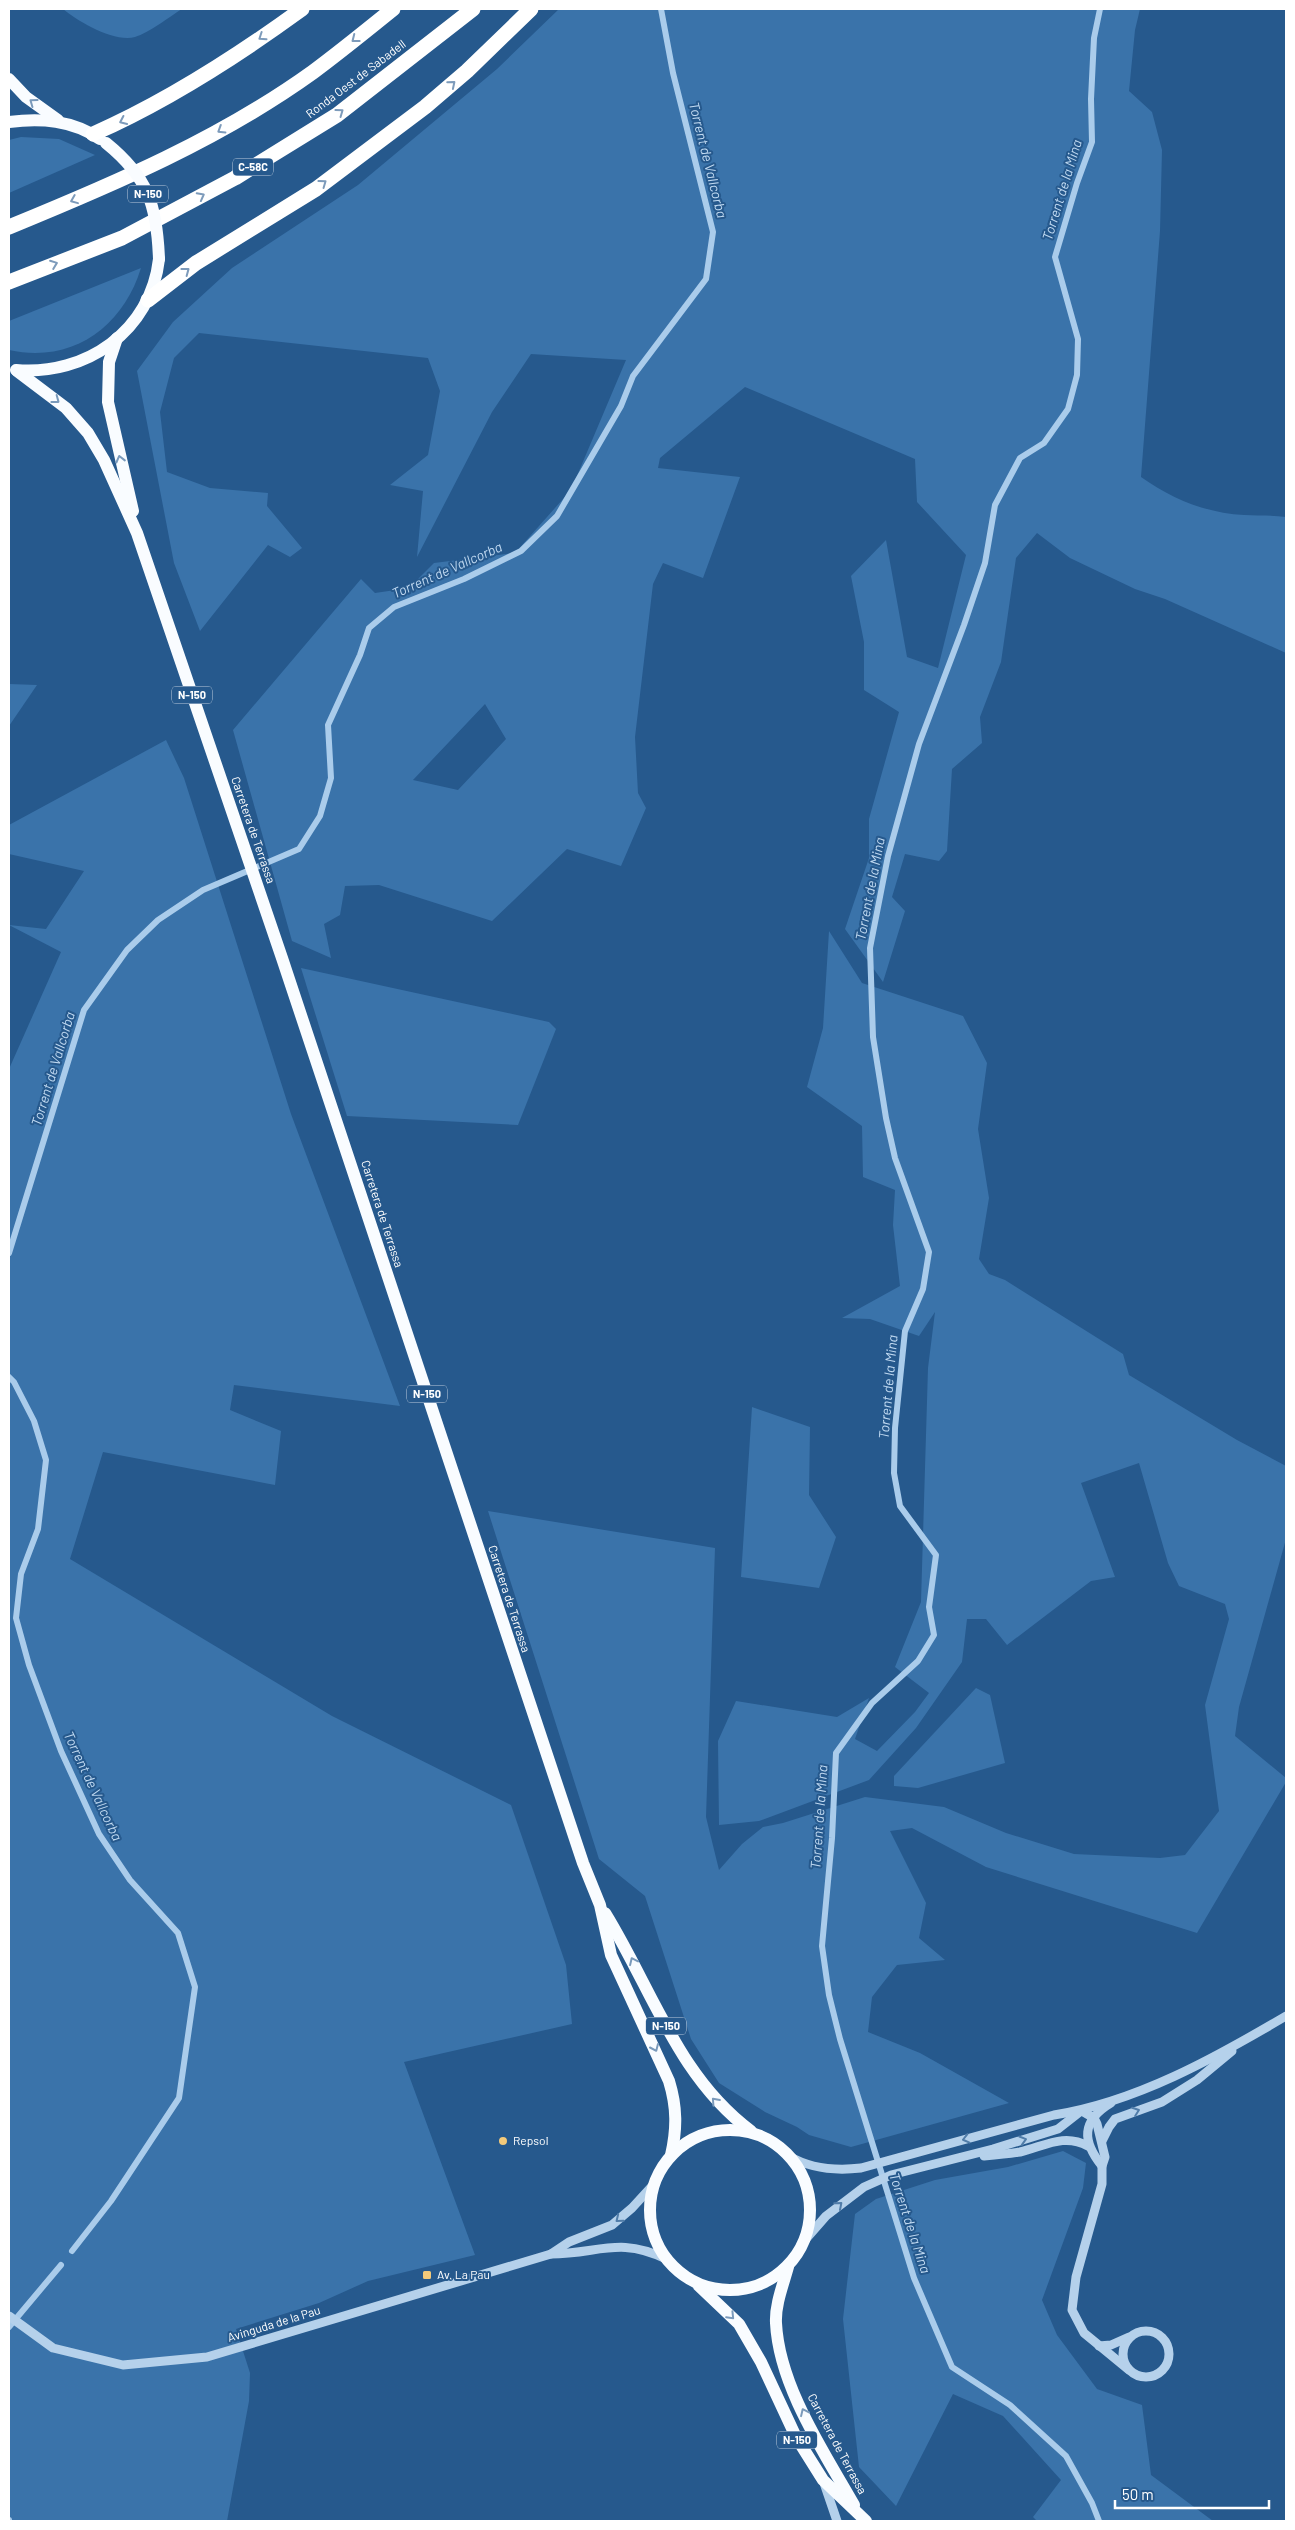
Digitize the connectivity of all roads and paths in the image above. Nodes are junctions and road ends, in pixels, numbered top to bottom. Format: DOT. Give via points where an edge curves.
graph roads {
  1 [pos="302,9"];
  2 [pos="393,9"];
  3 [pos="473,9"];
  4 [pos="531,9"];
  5 [pos="9,80"];
  6 [pos="60,121"];
  7 [pos="9,122"];
  8 [pos="93,134"];
  9 [pos="9,227"];
  10 [pos="9,282"];
  11 [pos="148,300"];
  12 [pos="118,338"];
  13 [pos="13,369"];
  14 [pos="136,533"];
  15 [pos="600,1905"];
  16 [pos="1286,2016"];
  17 [pos="1248,2038"];
  18 [pos="1123,2096"];
  19 [pos="1082,2111"];
  20 [pos="1094,2118"];
  21 [pos="752,2132"];
  22 [pos="1102,2142"];
  23 [pos="1088,2146"];
  24 [pos="671,2155"];
  25 [pos="789,2156"];
  26 [pos="961,2157"];
  27 [pos="1102,2166"];
  28 [pos="654,2184"];
  29 [pos="805,2240"];
  30 [pos="551,2254"];
  31 [pos="666,2259"];
  32 [pos="788,2267"];
  33 [pos="695,2283"];
  34 [pos="9,2316"];
  35 [pos="1130,2336"];
  36 [pos="1099,2346"];
  37 [pos="1129,2370"];
  38 [pos="823,2480"];
  39 [pos="863,2518"];
  40 [pos="837,2521"];
  1 -- 8 [label="highway, one-way" via="171,96"];
  2 -- 9 [label="highway, one-way" via="312,73 212,135 102,189"];
  10 -- 3 [label="highway, Ronda Oest de Sabadell / C-58C, one-way" via="122,238 235,178 337,115"];
  11 -- 4 [label="highway, one-way" via="196,263 316,189 418,112 467,71"];
  6 -- 5 [label="main road, N-150, one-way" via="26,97"];
  6 -- 7 [label="main road, N-150" via="33,119"];
  6 -- 8 [label="main road, N-150"];
  8 -- 11 [label="main road, N-150, bridge" via="127,160 145,186 154,212 159,259"];
  11 -- 12 [label="main road, N-150"];
  12 -- 13 [label="main road, N-150" via="100,352 70,366"];
  14 -- 12 [label="main road, Carretera de Terrassa / N-150, one-way" via="108,402 109,362"];
  13 -- 14 [label="main road, Carretera de Terrassa / N-150, one-way" via="66,408 88,433 104,460"];
  14 -- 15 [label="main road, Carretera de Terrassa / N-150" via="583,1863"];
  21 -- 15 [label="main road, Carretera de Terrassa / N-150, one-way" via="724,2110 684,2061 627,1949"];
  15 -- 24 [label="main road, Carretera de Terrassa / N-150, one-way" via="611,1955 665,2070 675,2102 675,2139"];
  16 -- 17 [label="street"];
  17 -- 18 [label="street" via="1197,2065"];
  22 -- 17 [label="street, one-way" via="1115,2119 1162,2102"];
  18 -- 19 [label="street"];
  18 -- 20 [label="street"];
  19 -- 20 [label="street"];
  19 -- 25 [label="street, one-way" via="1054,2115 861,2168 845,2170 811,2166"];
  26 -- 19 [label="street, one-way" via="1058,2129"];
  20 -- 22 [label="street"];
  20 -- 23 [label="street" via="1086,2136"];
  21 -- 24 [label="main road, N-150" via="710,2132 694,2138"];
  21 -- 25 [label="main road, N-150"];
  22 -- 27 [label="street" via="1105,2157"];
  23 -- 26 [label="street" via="1064,2138 1020,2152"];
  23 -- 27 [label="street"];
  24 -- 28 [label="main road, N-150"];
  25 -- 29 [label="main road, N-150" via="800,2169 807,2187 810,2222"];
  29 -- 26 [label="street, one-way" via="826,2216 864,2188 891,2175"];
  27 -- 36 [label="street" via="1102,2184 1076,2277 1072,2310 1084,2333"];
  28 -- 30 [label="street, Avinguda de la Pau, one-way" via="612,2225 569,2242"];
  28 -- 31 [label="main road, N-150" via="650,2199 651,2222"];
  29 -- 32 [label="main road, N-150"];
  30 -- 31 [label="street, Avinguda de la Pau" via="570,2254 617,2245 646,2249"];
  30 -- 34 [label="street, Avinguda de la Pau" via="207,2357 122,2365 53,2348"];
  31 -- 33 [label="main road, N-150"];
  32 -- 33 [label="main road, N-150" via="771,2280 739,2291 723,2291"];
  39 -- 32 [label="main road, Carretera de Terrassa / N-150, one-way" via="811,2428 790,2380 779,2344 776,2322"];
  33 -- 38 [label="main road, Carretera de Terrassa / N-150, one-way" via="739,2324 761,2362 796,2437"];
  35 -- 36 [label="street" via="1111,2345"];
  35 -- 37 [label="street" via="1122,2350"];
  35 -- 37 [label="street" via="1147,2331 1159,2334 1170,2353 1165,2368 1153,2376 1144,2377"];
  36 -- 37 [label="street"];
  38 -- 39 [label="main road, Carretera de Terrassa / N-150"];
  38 -- 40 [label="street"];
}
